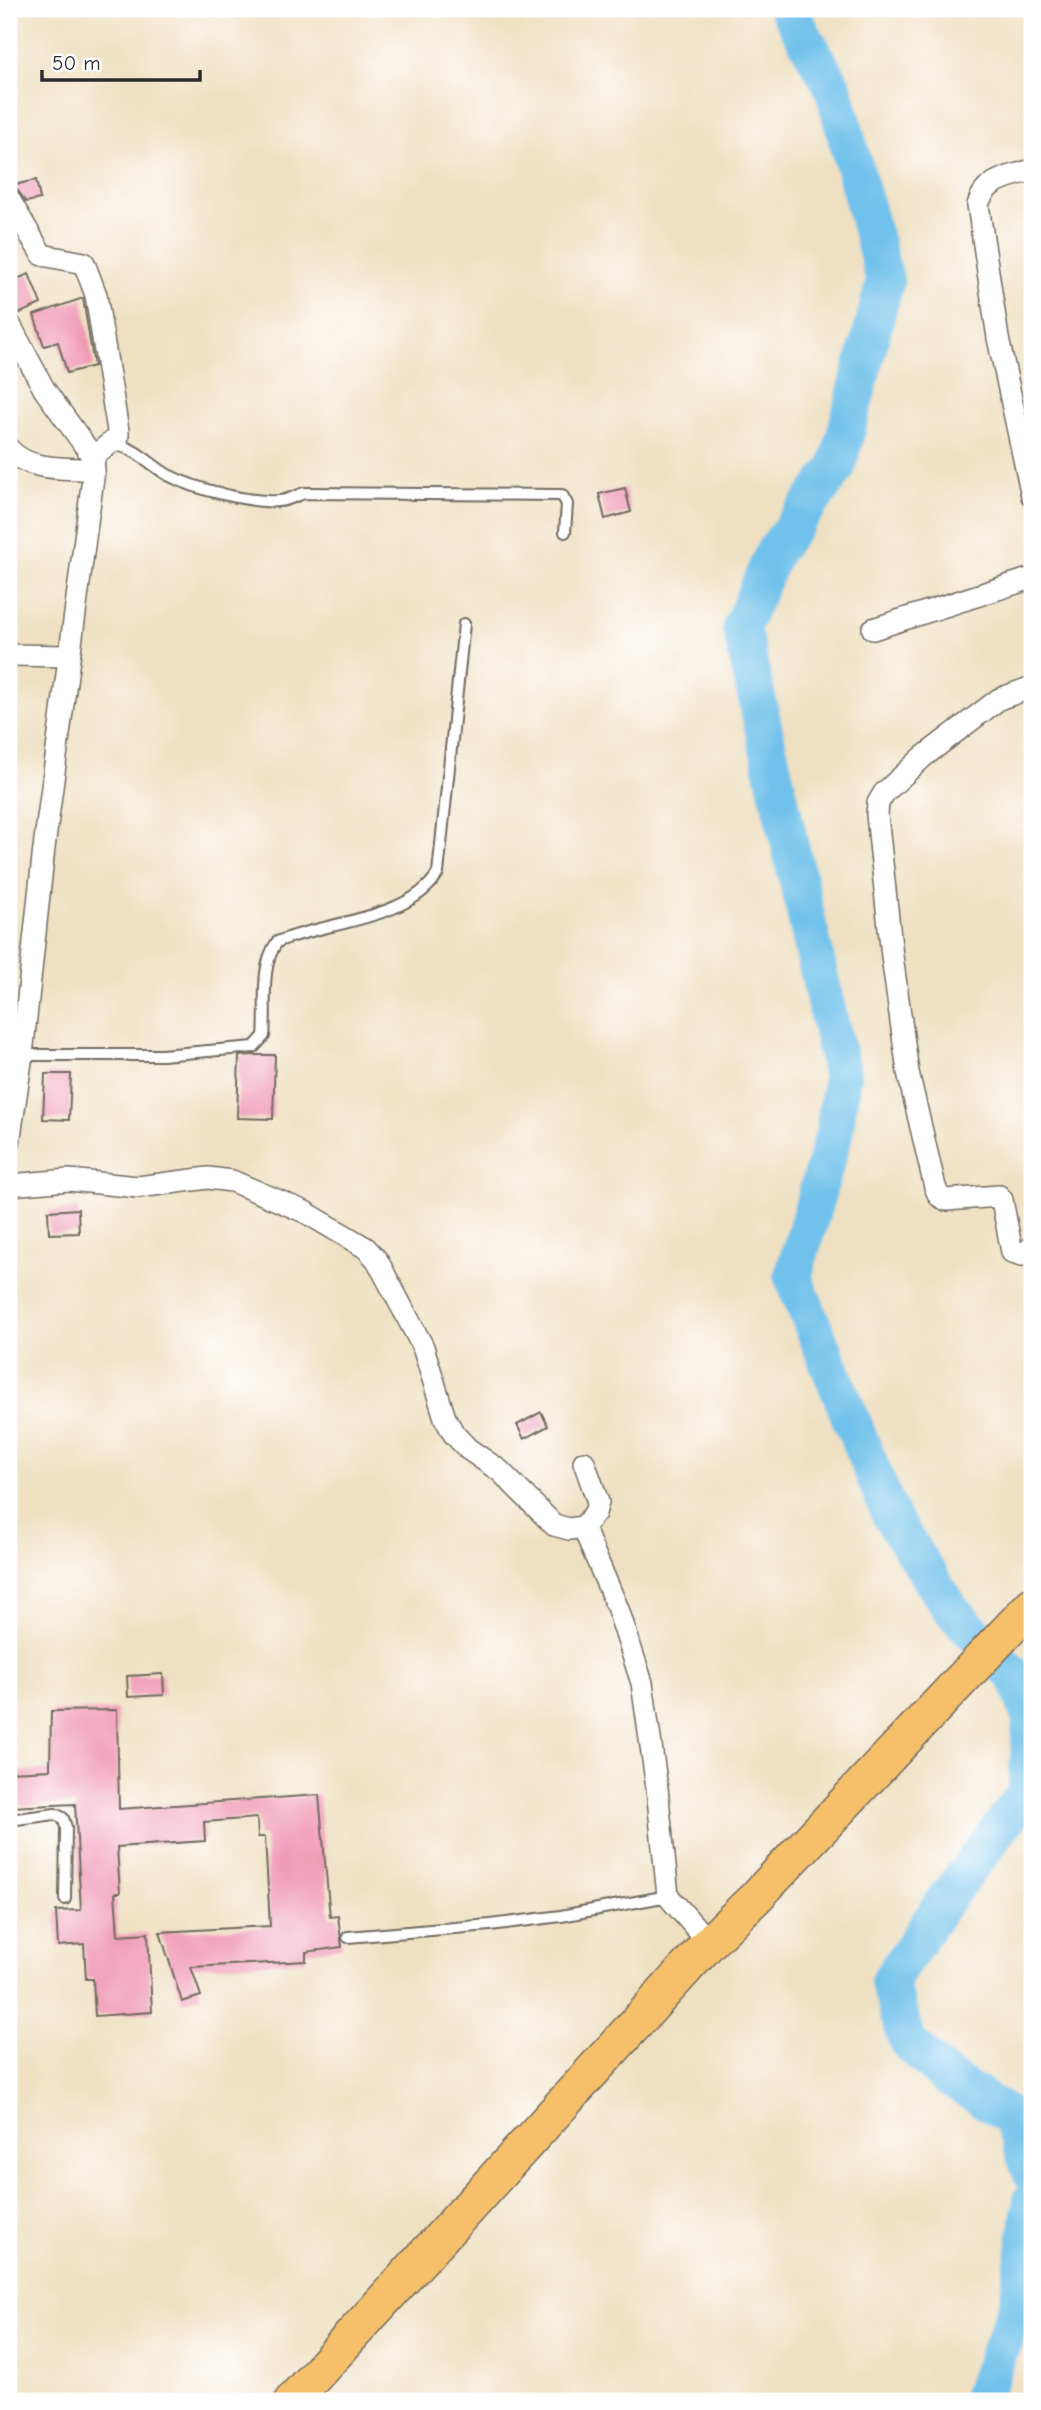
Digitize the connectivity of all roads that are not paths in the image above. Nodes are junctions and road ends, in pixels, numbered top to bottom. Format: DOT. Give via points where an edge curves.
graph roads {
  1 [pos="1032,170"];
  2 [pos="9,200"];
  3 [pos="9,323"];
  4 [pos="9,449"];
  5 [pos="98,458"];
  6 [pos="1032,496"];
  7 [pos="565,532"];
  8 [pos="1032,578"];
  9 [pos="464,624"];
  10 [pos="873,629"];
  11 [pos="9,655"];
  12 [pos="68,656"];
  13 [pos="1032,687"];
  14 [pos="22,1055"];
  15 [pos="9,1143"];
  16 [pos="9,1185"];
  17 [pos="1032,1247"];
  18 [pos="584,1462"];
  19 [pos="583,1527"];
  20 [pos="1032,1605"];
  21 [pos="9,1820"];
  22 [pos="668,1896"];
  23 [pos="65,1899"];
  24 [pos="348,1937"];
  25 [pos="709,1943"];
  26 [pos="292,2401"];
  1 -- 6 [label="street" via="994,182 982,191 978,205 998,338"];
  2 -- 5 [label="street" via="42,255 86,265 96,295 118,431 118,437"];
  3 -- 5 [label="street" via="44,389"];
  4 -- 5 [label="street" via="36,466"];
  5 -- 7 [label="lane" via="122,445 181,481 225,495 280,501 305,493 562,495 567,503"];
  5 -- 12 [label="street"];
  8 -- 10 [label="street"];
  9 -- 14 [label="lane" via="438,873 431,885 405,903 277,942 267,963 264,1037 254,1047 162,1055"];
  11 -- 12 [label="street"];
  12 -- 14 [label="street"];
  13 -- 17 [label="street" via="999,699 923,757 884,793 877,815 908,1072 935,1187 946,1199 999,1196 1012,1252 1023,1255"];
  14 -- 15 [label="street"];
  16 -- 19 [label="street" via="69,1180 138,1187 208,1178 232,1181 305,1212 346,1236 377,1260 424,1347 445,1419 454,1434 500,1471 554,1525"];
  18 -- 19 [label="street" via="598,1502"];
  19 -- 22 [label="street" via="618,1609 642,1683"];
  20 -- 25 [label="highway"];
  21 -- 23 [label="lane" via="55,1814 63,1818"];
  22 -- 24 [label="lane" via="561,1916"];
  22 -- 25 [label="street"];
  25 -- 26 [label="highway"];
}
